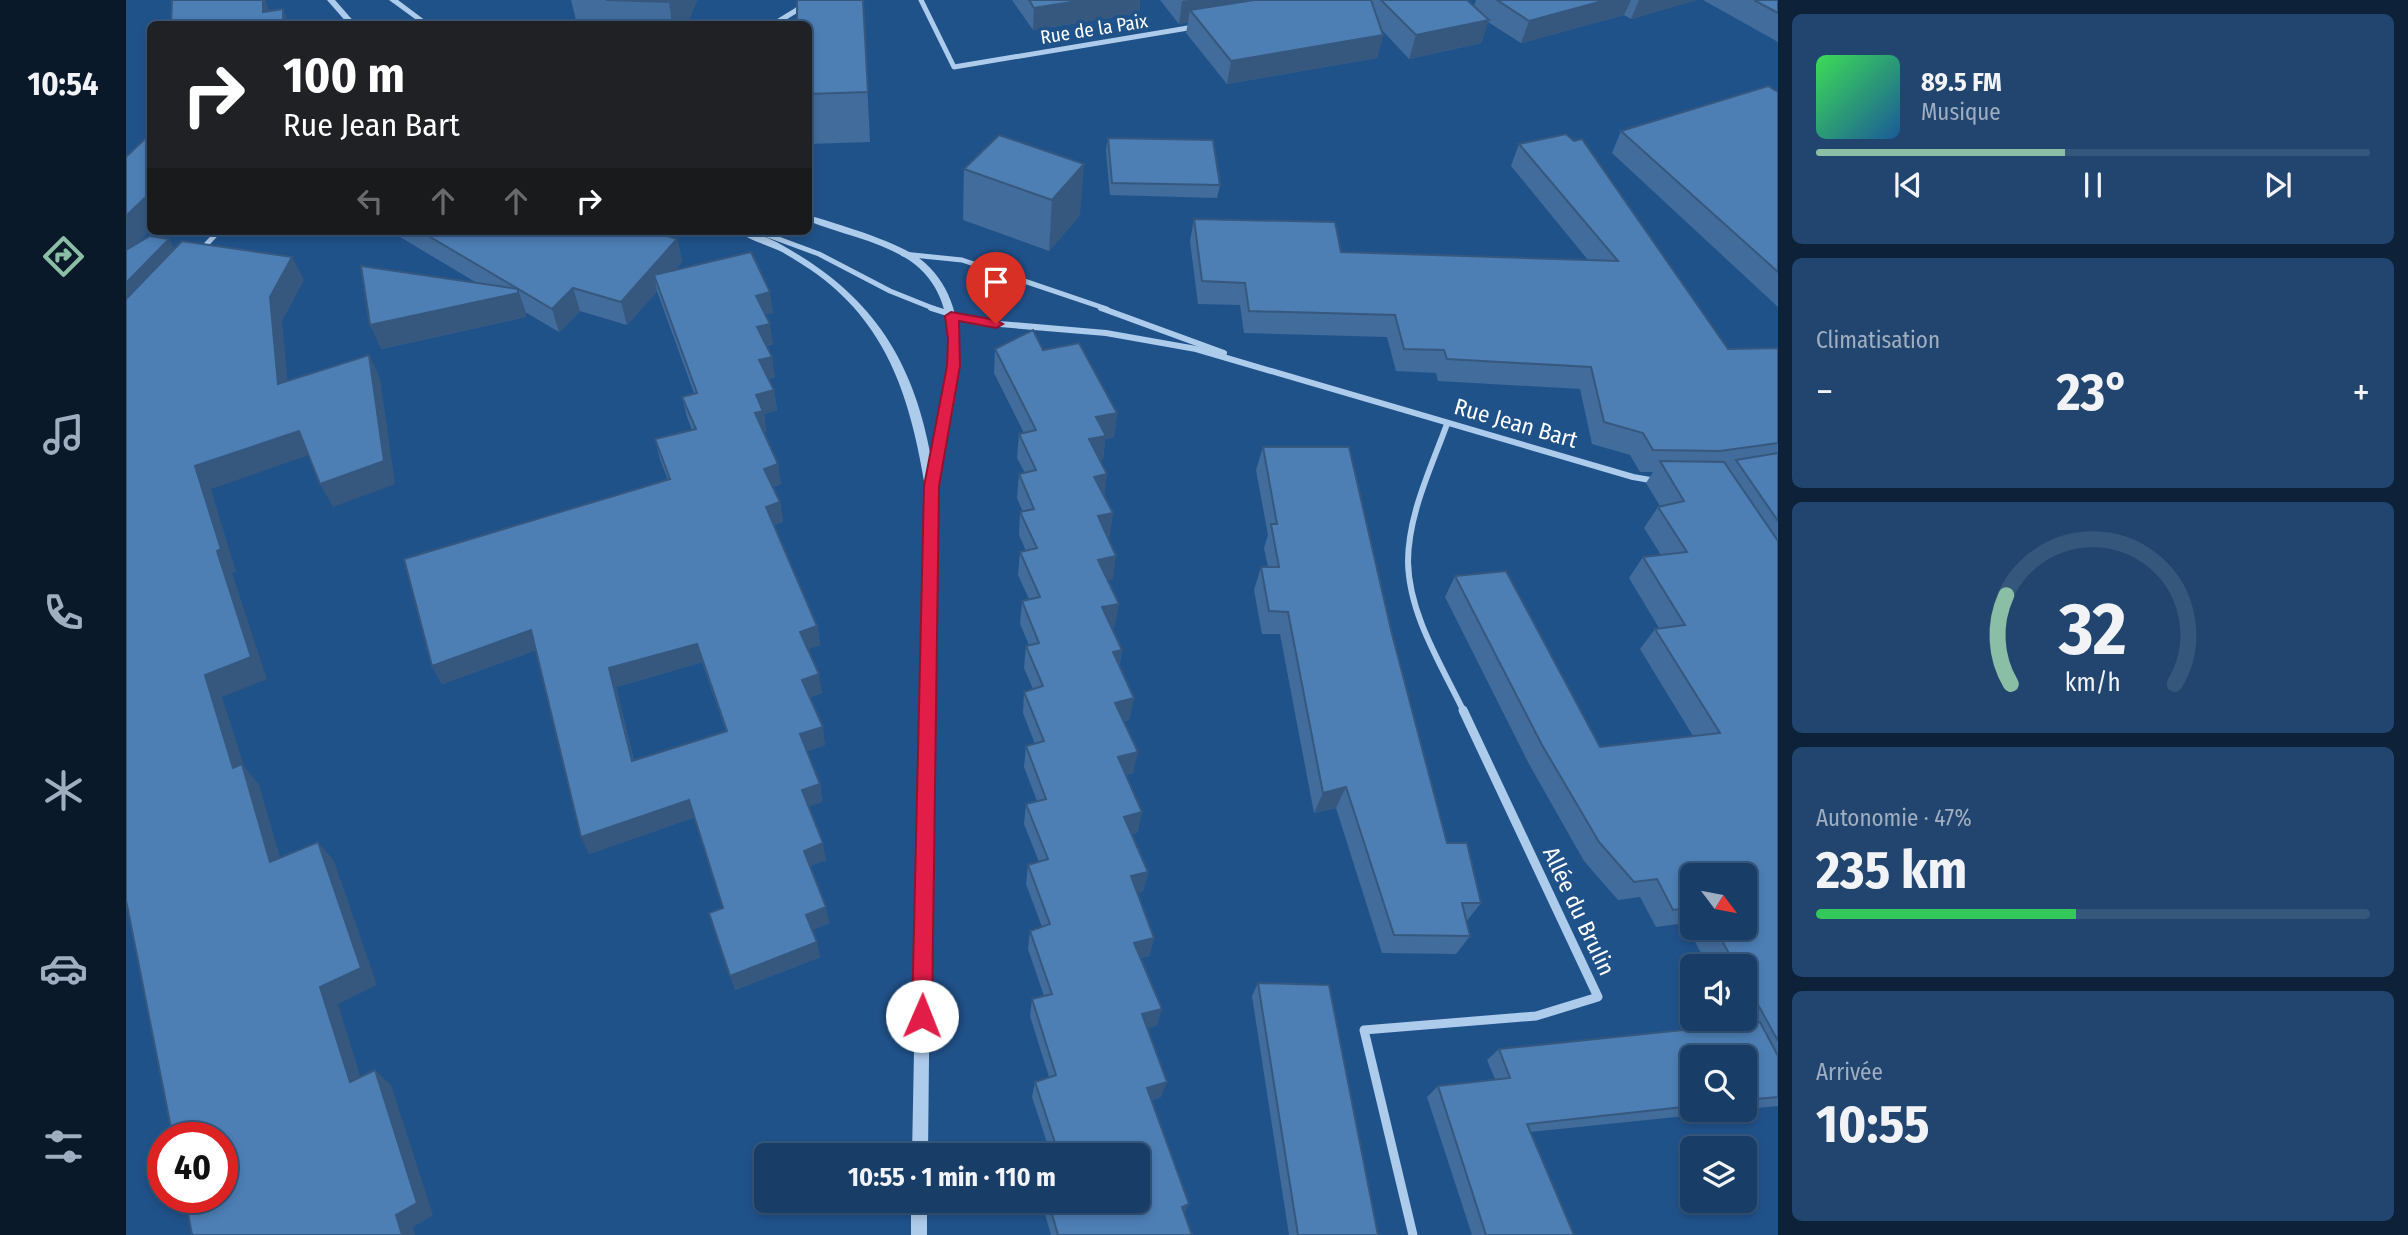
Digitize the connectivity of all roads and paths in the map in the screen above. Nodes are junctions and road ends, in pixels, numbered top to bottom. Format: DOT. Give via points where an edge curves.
graph roads {
  1 [pos="331,0"];
  2 [pos="393,0"];
  3 [pos="804,0"];
  4 [pos="921,0"];
  5 [pos="349,21"];
  6 [pos="422,21"];
  7 [pos="779,21"];
  8 [pos="1203,25"];
  9 [pos="812,220"];
  10 [pos="215,235"];
  11 [pos="751,235"];
  12 [pos="768,235"];
  13 [pos="901,254"];
  14 [pos="191,261"];
  15 [pos="951,316"];
  16 [pos="1247,363"];
  17 [pos="1447,424"];
  18 [pos="1670,482"];
  19 [pos="932,486"];
  20 [pos="920,1143"];
  21 [pos="919,1213"];
  22 [pos="919,1235"];
  23 [pos="1413,1235"];
  1 -- 5 [label="street"];
  2 -- 6 [label="street"];
  3 -- 7 [label="street"];
  4 -- 8 [label="street, Rue de la Paix" via="954,67"];
  9 -- 13 [label="street, Rue Jean Bart"];
  10 -- 14 [label="street"];
  11 -- 19 [label="street" via="817,269 865,312 885,340 911,393"];
  12 -- 15 [label="street, Rue Jean Bart"];
  13 -- 15 [label="street" via="930,273"];
  13 -- 16 [label="street, Rue Jean Bart" via="929,253 967,261 1176,333"];
  15 -- 16 [label="street, Rue Jean Bart" via="1117,335"];
  15 -- 19 [label="street" via="954,366"];
  16 -- 17 [label="street, Rue Jean Bart"];
  17 -- 18 [label="street, Rue Jean Bart" via="1633,477"];
  17 -- 23 [label="street, Allée du Brulin" via="1419,503 1409,580 1420,618 1598,998 1536,1016 1364,1031"];
  19 -- 20 [label="street"];
  21 -- 22 [label="street"];
}
